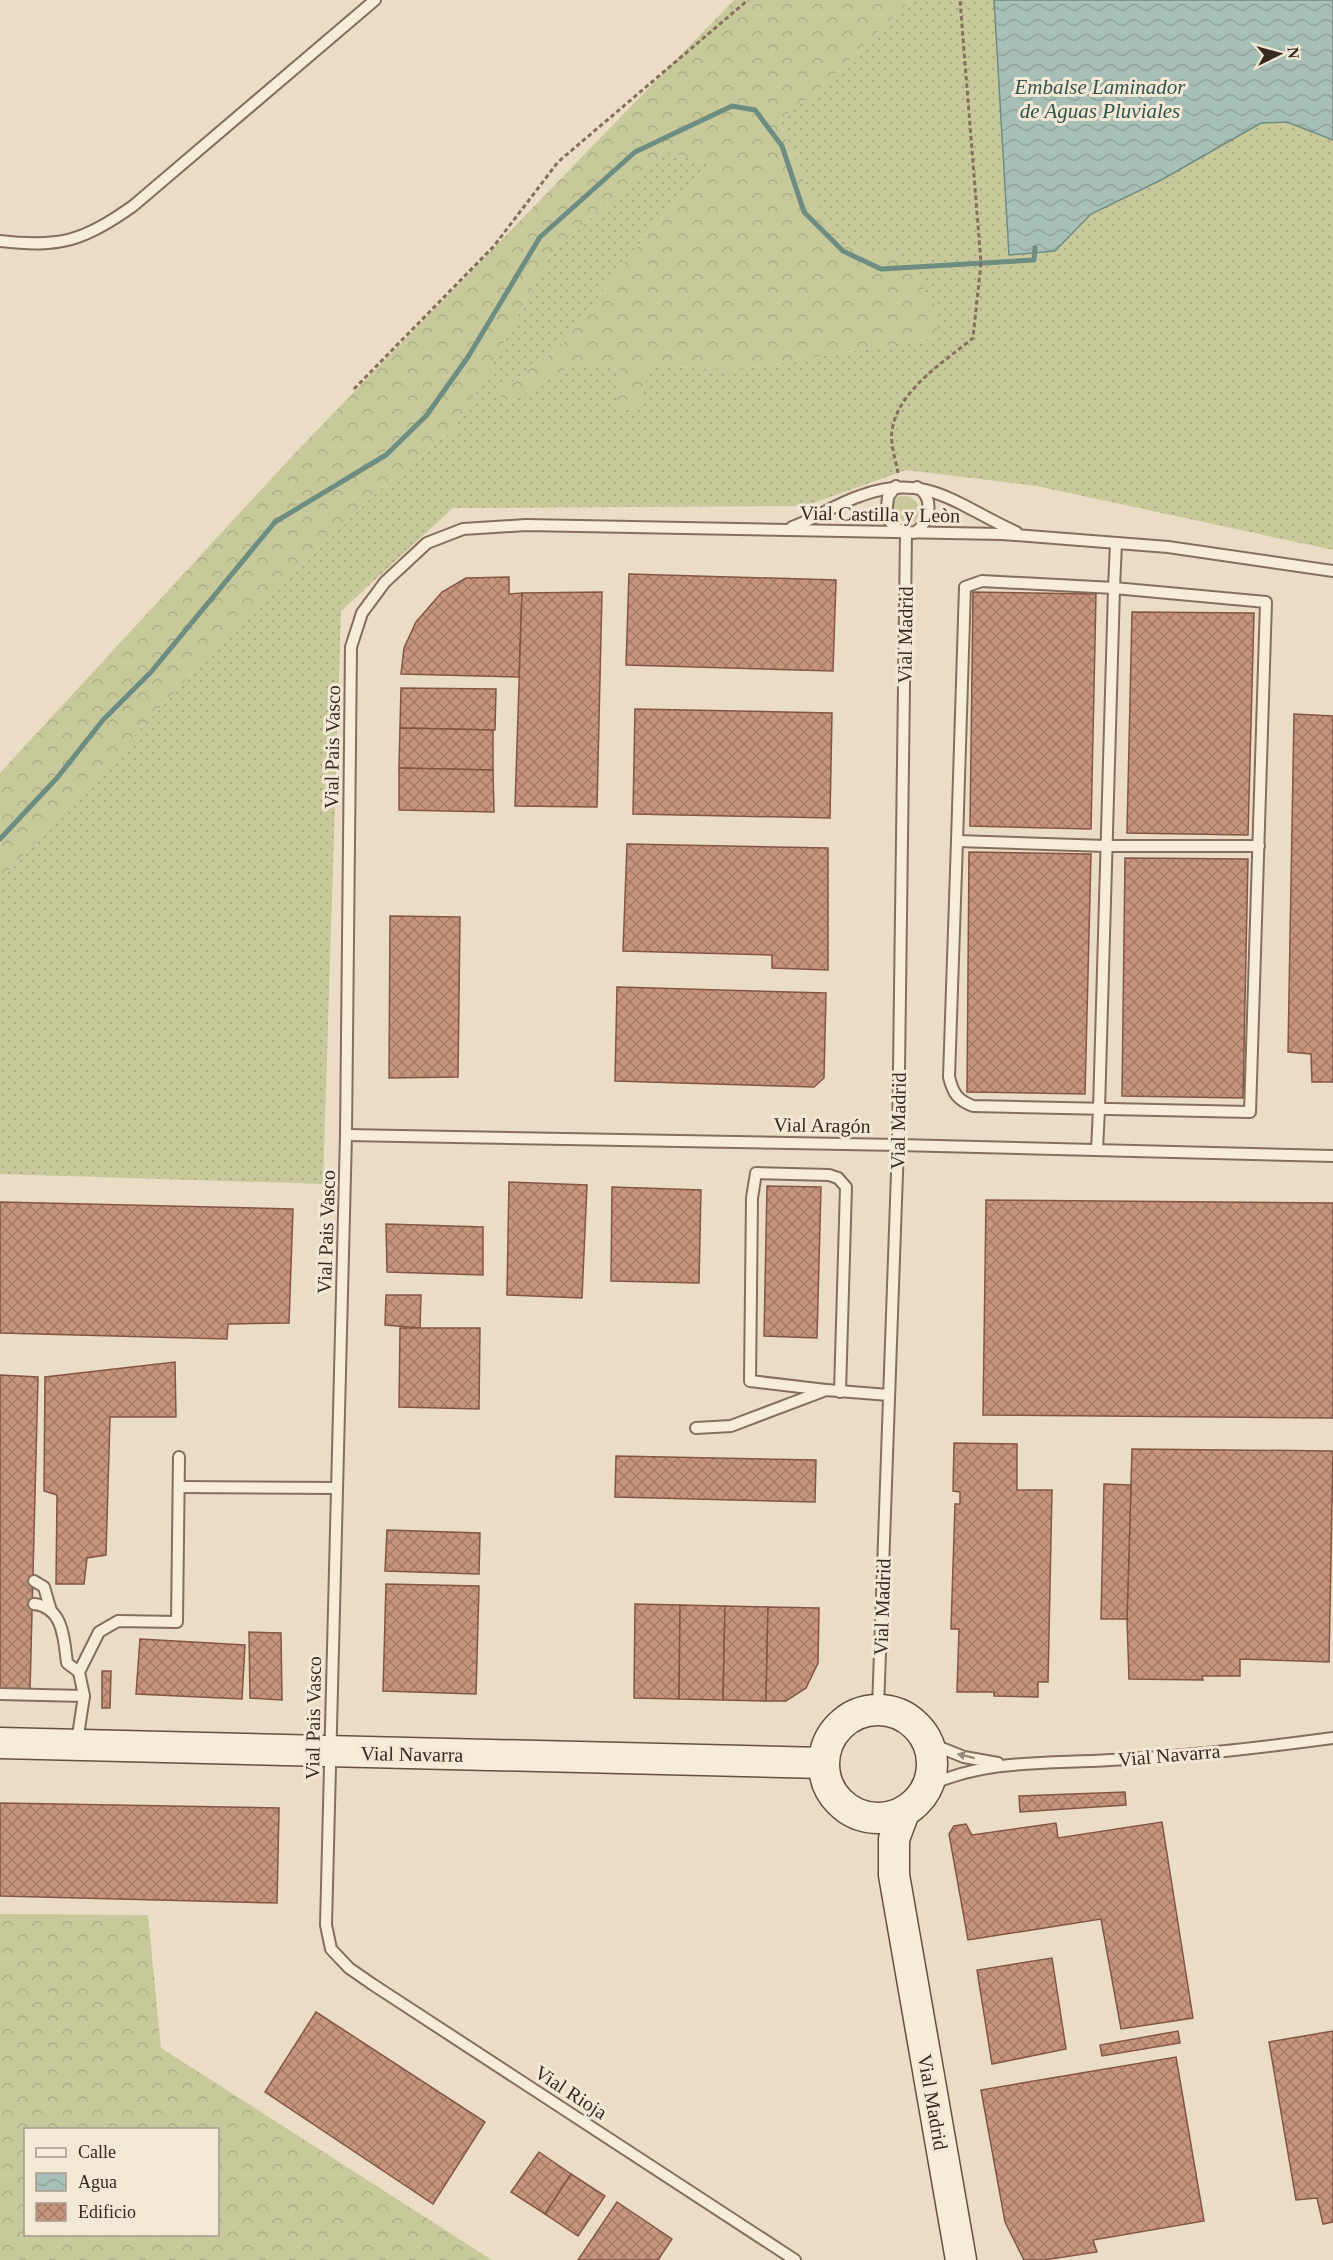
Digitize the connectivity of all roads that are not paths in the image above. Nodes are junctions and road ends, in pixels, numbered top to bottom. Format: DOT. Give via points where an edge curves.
graph roads {
  1 [pos="375,0"];
  2 [pos="0,241"];
  3 [pos="898,484"];
  4 [pos="917,487"];
  5 [pos="781,530"];
  6 [pos="910,533"];
  7 [pos="1024,536"];
  8 [pos="428,543"];
  9 [pos="1116,543"];
  10 [pos="1333,571"];
  11 [pos="1114,588"];
  12 [pos="957,841"];
  13 [pos="1106,846"];
  14 [pos="1259,846"];
  15 [pos="1099,1109"];
  16 [pos="346,1135"];
  17 [pos="898,1145"];
  18 [pos="1097,1150"];
  19 [pos="1333,1156"];
  20 [pos="826,1390"];
  21 [pos="840,1392"];
  22 [pos="890,1395"];
  23 [pos="696,1428"];
  24 [pos="179,1457"];
  25 [pos="179,1487"];
  26 [pos="337,1488"];
  27 [pos="34,1581"];
  28 [pos="34,1604"];
  29 [pos="51,1611"];
  30 [pos="79,1672"];
  31 [pos="0,1694"];
  32 [pos="84,1696"];
  33 [pos="878,1709"];
  34 [pos="1333,1738"];
  35 [pos="0,1743"];
  36 [pos="929,1743"];
  37 [pos="76,1745"];
  38 [pos="330,1752"];
  39 [pos="823,1763"];
  40 [pos="1005,1764"];
  41 [pos="930,1785"];
  42 [pos="904,1812"];
  43 [pos="858,1814"];
  44 [pos="894,1875"];
  45 [pos="331,1949"];
  46 [pos="961,2259"];
  47 [pos="795,2260"];
  1 -- 2 [label="lane" via="133,206 100,229 54,243"];
  3 -- 4 [label="lane"];
  3 -- 5 [label="lane" via="857,496 802,524"];
  3 -- 6 [label="lane" via="888,497 886,516 894,527"];
  4 -- 6 [label="lane" via="925,494 928,515 924,526"];
  4 -- 7 [label="lane" via="942,495"];
  5 -- 6 [label="lane, Vial Castilla y Leòn"];
  5 -- 8 [label="lane, Vial Castilla y Leòn" via="526,525 463,529"];
  6 -- 7 [label="lane, Vial Castilla y Leòn"];
  6 -- 17 [label="lane, Vial Madrid"];
  7 -- 9 [label="lane, Vial Castilla y Leòn"];
  8 -- 16 [label="lane, Vial Pais Vasco" via="380,589 363,613 351,647"];
  9 -- 10 [label="lane, Vial Castilla y Leòn"];
  9 -- 11 [label="lane"];
  11 -- 12 [label="lane" via="982,581 965,587"];
  11 -- 13 [label="lane"];
  11 -- 14 [label="lane" via="1266,602"];
  12 -- 13 [label="lane"];
  12 -- 15 [label="lane" via="949,1077 952,1091 961,1102 973,1106"];
  13 -- 14 [label="lane"];
  13 -- 15 [label="lane"];
  14 -- 15 [label="lane" via="1250,1112"];
  15 -- 18 [label="lane"];
  16 -- 17 [label="lane, Vial Aragón"];
  16 -- 26 [label="lane, Vial Pais Vasco"];
  17 -- 18 [label="lane, Vial Aragón"];
  17 -- 22 [label="lane, Vial Madrid"];
  18 -- 19 [label="lane, Vial Aragón"];
  20 -- 21 [label="lane"];
  20 -- 21 [label="lane" via="750,1381 756,1173 829,1175 846,1187"];
  20 -- 23 [label="lane" via="731,1426"];
  21 -- 22 [label="lane"];
  22 -- 33 [label="lane, Vial Madrid"];
  24 -- 25 [label="lane"];
  25 -- 26 [label="lane"];
  25 -- 30 [label="lane" via="177,1622 118,1621 99,1632"];
  26 -- 38 [label="lane, Vial Pais Vasco"];
  27 -- 29 [label="lane" via="44,1587"];
  28 -- 29 [label="lane" via="45,1605"];
  29 -- 30 [label="lane" via="62,1630 67,1663"];
  30 -- 32 [label="lane"];
  31 -- 32 [label="lane"];
  32 -- 37 [label="lane"];
  33 -- 36 [label="street" via="899,1713 917,1725"];
  33 -- 39 [label="street" via="858,1713 840,1725 828,1742"];
  34 -- 40 [label="lane, Vial Navarra" via="1111,1760"];
  35 -- 37 [label="street, Vial Navarra"];
  40 -- 36 [label="lane, Vial Navarra, one-way" via="964,1757"];
  36 -- 41 [label="street" via="933,1761"];
  37 -- 38 [label="street, Vial Navarra"];
  38 -- 39 [label="street, Vial Navarra"];
  38 -- 45 [label="lane, Vial Pais Vasco" via="326,1925"];
  39 -- 43 [label="street" via="826,1782 836,1799"];
  40 -- 41 [label="lane, Vial Navarra" via="953,1774"];
  41 -- 42 [label="street"];
  42 -- 43 [label="street" via="887,1818"];
  42 -- 44 [label="street, Vial Madrid" via="894,1839"];
  43 -- 44 [label="street, Vial Madrid"];
  44 -- 46 [label="street, Vial Madrid"];
  45 -- 47 [label="lane, Vial Rioja" via="372,1984"];
}
